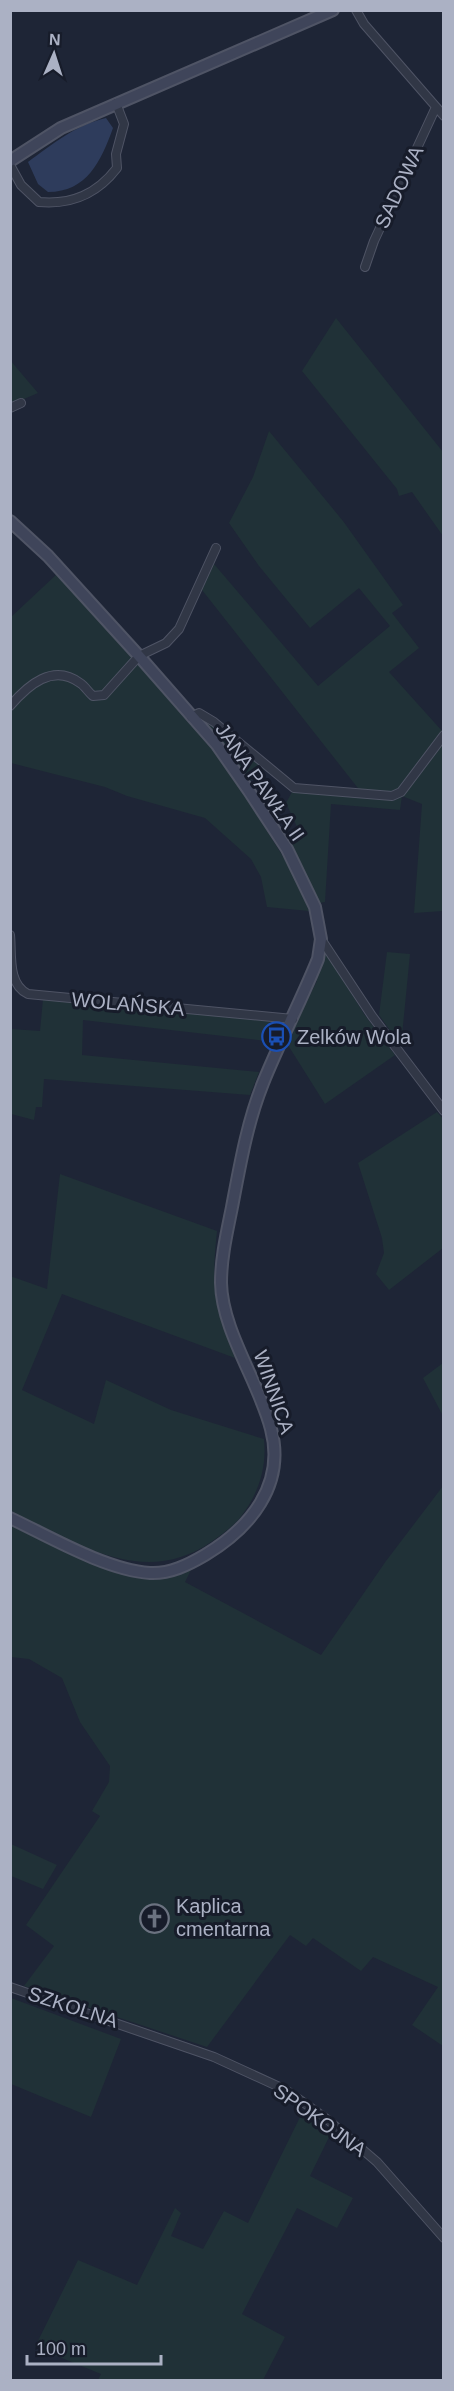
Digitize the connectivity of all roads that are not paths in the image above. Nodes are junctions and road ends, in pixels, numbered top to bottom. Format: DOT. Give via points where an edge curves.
graph roads {
  1 [pos="333,10"];
  2 [pos="356,10"];
  3 [pos="116,103"];
  4 [pos="436,107"];
  5 [pos="444,116"];
  6 [pos="10,163"];
  7 [pos="365,267"];
  8 [pos="21,404"];
  9 [pos="10,408"];
  10 [pos="10,521"];
  11 [pos="216,548"];
  12 [pos="139,656"];
  13 [pos="10,706"];
  14 [pos="191,717"];
  15 [pos="444,735"];
  16 [pos="10,935"];
  17 [pos="321,939"];
  18 [pos="293,1019"];
  19 [pos="263,1084"];
  20 [pos="444,1110"];
  21 [pos="10,1518"];
  22 [pos="10,1987"];
  23 [pos="136,2028"];
  24 [pos="444,2238"];
  1 -- 3 [label="street"];
  2 -- 4 [label="street"];
  3 -- 6 [label="street" via="61,128"];
  3 -- 6 [label="street" via="124,124 116,154 117,168 90,194 72,201 39,202 21,185"];
  4 -- 5 [label="street"];
  4 -- 7 [label="street, SADOWA"];
  8 -- 9 [label="street"];
  10 -- 12 [label="street, JANA PAWŁA II" via="48,556"];
  11 -- 12 [label="street" via="179,629 166,643"];
  12 -- 13 [label="street" via="104,695 93,696 80,683 60,674 44,677"];
  12 -- 14 [label="street, JANA PAWŁA II"];
  14 -- 15 [label="street" via="199,713 214,722 294,788 313,791 392,796 402,792"];
  14 -- 17 [label="street, JANA PAWŁA II" via="217,745 287,849 315,907"];
  16 -- 18 [label="street, WOLAŃSKA" via="14,981 28,994"];
  17 -- 18 [label="street, JANA PAWŁA II" via="318,959"];
  17 -- 20 [label="street" via="372,1016"];
  18 -- 19 [label="street, JANA PAWŁA II"];
  19 -- 21 [label="street, WINNICA" via="243,1149 224,1246 221,1284 225,1311 272,1429 273,1473 260,1504 238,1533 214,1549 178,1568 152,1573 98,1558"];
  22 -- 23 [label="street, SZKOLNA"];
  23 -- 24 [label="street, SPOKOJNA" via="222,2060 286,2090 377,2162"];
}
